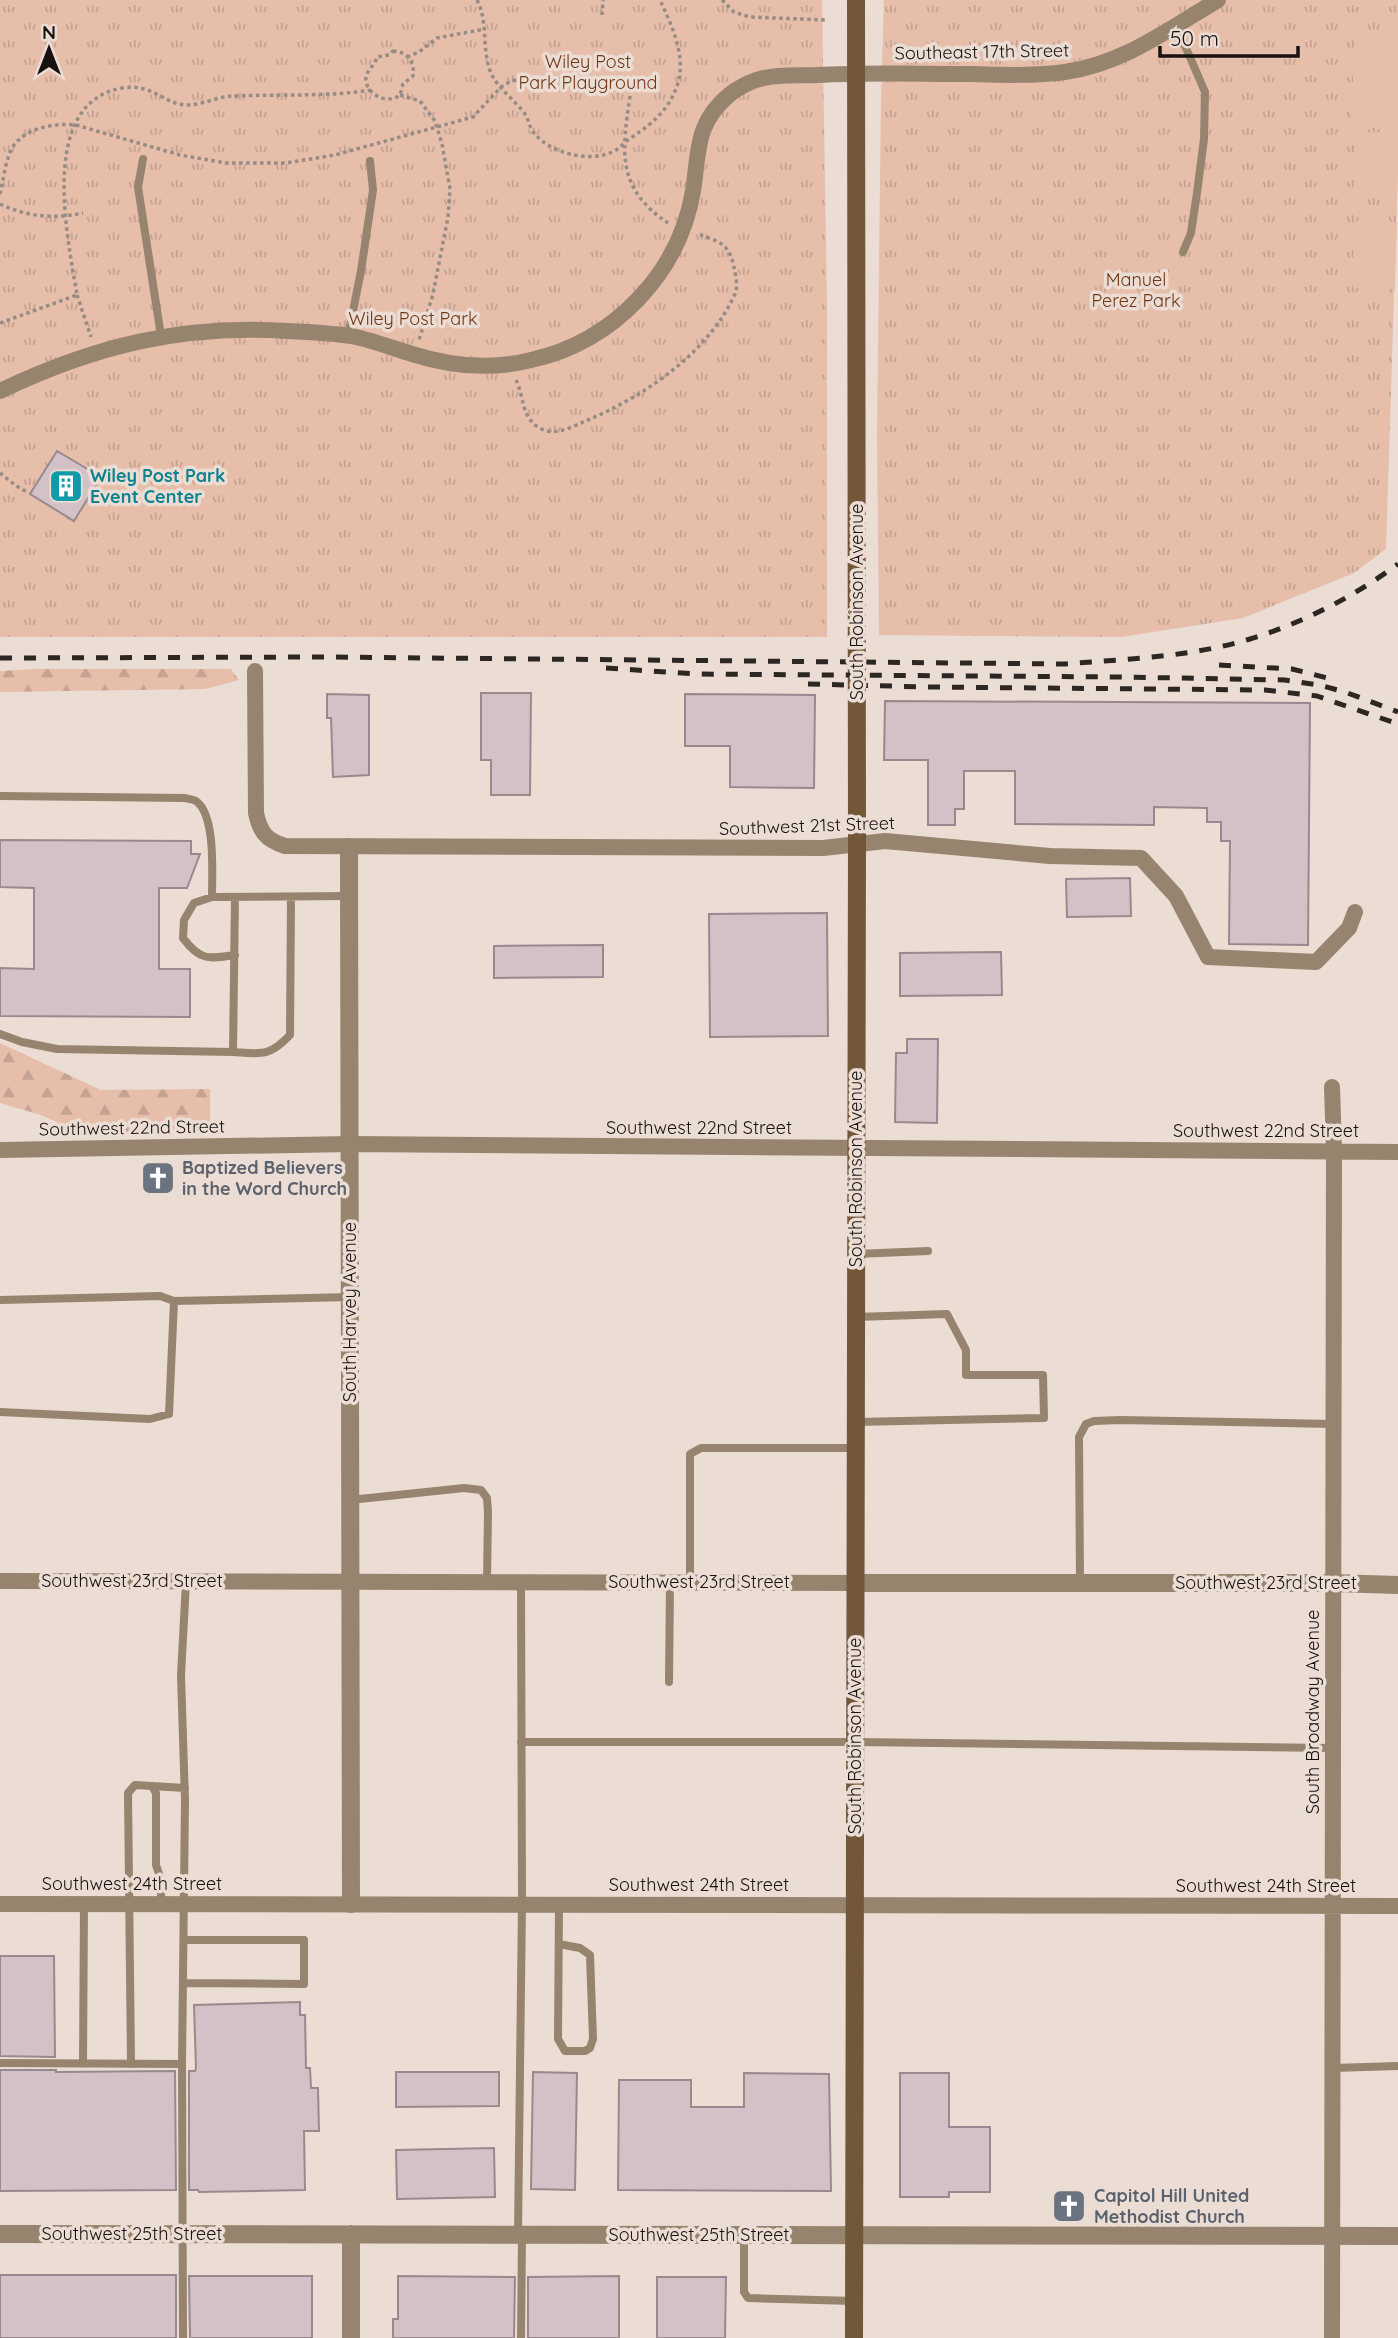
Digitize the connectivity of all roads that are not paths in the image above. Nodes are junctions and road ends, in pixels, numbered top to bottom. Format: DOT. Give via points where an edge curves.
graph roads {
  1 [pos="856,0"];
  2 [pos="1218,0"];
  3 [pos="1176,25"];
  4 [pos="856,73"];
  5 [pos="143,159"];
  6 [pos="370,161"];
  7 [pos="1182,252"];
  8 [pos="161,336"];
  9 [pos="348,336"];
  10 [pos="0,391"];
  11 [pos="255,671"];
  12 [pos="0,796"];
  13 [pos="857,844"];
  14 [pos="349,847"];
  15 [pos="212,897"];
  16 [pos="235,897"];
  17 [pos="291,897"];
  18 [pos="349,897"];
  19 [pos="1355,912"];
  20 [pos="235,955"];
  21 [pos="0,1034"];
  22 [pos="233,1052"];
  23 [pos="1332,1087"];
  24 [pos="350,1144"];
  25 [pos="856,1148"];
  26 [pos="0,1150"];
  27 [pos="1334,1150"];
  28 [pos="1398,1152"];
  29 [pos="928,1251"];
  30 [pos="856,1254"];
  31 [pos="350,1297"];
  32 [pos="0,1300"];
  33 [pos="174,1300"];
  34 [pos="856,1317"];
  35 [pos="0,1412"];
  36 [pos="856,1422"];
  37 [pos="1333,1424"];
  38 [pos="856,1448"];
  39 [pos="350,1500"];
  40 [pos="0,1581"];
  41 [pos="186,1581"];
  42 [pos="350,1582"];
  43 [pos="487,1582"];
  44 [pos="521,1582"];
  45 [pos="670,1582"];
  46 [pos="690,1582"];
  47 [pos="1080,1582"];
  48 [pos="856,1583"];
  49 [pos="1332,1583"];
  50 [pos="1398,1585"];
  51 [pos="669,1682"];
  52 [pos="521,1742"];
  53 [pos="855,1742"];
  54 [pos="1332,1748"];
  55 [pos="152,1786"];
  56 [pos="185,1788"];
  57 [pos="0,1904"];
  58 [pos="84,1904"];
  59 [pos="129,1904"];
  60 [pos="162,1904"];
  61 [pos="185,1904"];
  62 [pos="351,1904"];
  63 [pos="522,1904"];
  64 [pos="559,1904"];
  65 [pos="855,1905"];
  66 [pos="1331,1905"];
  67 [pos="1398,1906"];
  68 [pos="184,1940"];
  69 [pos="559,1944"];
  70 [pos="183,1983"];
  71 [pos="0,2063"];
  72 [pos="83,2064"];
  73 [pos="131,2064"];
  74 [pos="182,2064"];
  75 [pos="1398,2066"];
  76 [pos="1332,2067"];
  77 [pos="0,2234"];
  78 [pos="183,2234"];
  79 [pos="351,2234"];
  80 [pos="520,2235"];
  81 [pos="744,2235"];
  82 [pos="854,2235"];
  83 [pos="1332,2236"];
  84 [pos="1398,2236"];
  85 [pos="854,2301"];
  86 [pos="183,2338"];
  87 [pos="351,2338"];
  88 [pos="521,2338"];
  89 [pos="854,2338"];
  90 [pos="1332,2338"];
  1 -- 4 [label="main road, South Robinson Avenue"];
  2 -- 3 [label="street, Southeast 17th Street"];
  3 -- 4 [label="street, Southeast 17th Street" via="1112,60 1067,72"];
  3 -- 7 [label="lane" via="1205,92 1197,193 1191,233"];
  4 -- 9 [label="street, Southeast 17th Street" via="761,79 730,93 699,139 693,189 671,257 633,306 595,334 564,350 498,365 414,355"];
  4 -- 13 [label="main road, South Robinson Avenue"];
  5 -- 8 [label="lane" via="138,187"];
  6 -- 9 [label="lane" via="373,190"];
  8 -- 9 [label="street, Southeast 17th Street" via="266,329"];
  8 -- 10 [label="street, Southeast 17th Street" via="65,362"];
  11 -- 14 [label="street" via="255,803 260,830 285,846"];
  12 -- 15 [label="lane" via="195,801 205,813 211,841"];
  13 -- 14 [label="street, Southwest 21st Street" via="823,848"];
  13 -- 19 [label="street, Southwest 21st Street" via="885,841 1049,856 1141,858 1176,897 1208,957 1315,962 1349,928"];
  13 -- 25 [label="main road, South Robinson Avenue"];
  14 -- 18 [label="street, South Harvey Avenue"];
  15 -- 16 [label="lane"];
  15 -- 20 [label="lane" via="194,903 184,920 183,938 207,959"];
  16 -- 17 [label="lane"];
  16 -- 20 [label="lane"];
  17 -- 18 [label="lane"];
  17 -- 22 [label="lane" via="290,1035 277,1049 263,1054"];
  18 -- 24 [label="street, South Harvey Avenue"];
  20 -- 22 [label="lane"];
  21 -- 22 [label="lane" via="57,1049"];
  23 -- 27 [label="street, South Broadway Avenue"];
  24 -- 25 [label="street, Southwest 22nd Street"];
  24 -- 26 [label="street, Southwest 22nd Street"];
  24 -- 31 [label="street, South Harvey Avenue"];
  25 -- 27 [label="street, Southwest 22nd Street"];
  25 -- 30 [label="main road, South Robinson Avenue"];
  27 -- 28 [label="street, Southwest 22nd Street"];
  27 -- 37 [label="street, South Broadway Avenue"];
  29 -- 30 [label="lane"];
  30 -- 34 [label="main road, South Robinson Avenue"];
  31 -- 33 [label="lane"];
  31 -- 39 [label="street, South Harvey Avenue"];
  32 -- 33 [label="lane"];
  33 -- 35 [label="lane" via="169,1414 150,1419"];
  34 -- 36 [label="main road, South Robinson Avenue"];
  34 -- 36 [label="lane" via="947,1314 966,1350 967,1374 1044,1375 1044,1418"];
  36 -- 38 [label="main road, South Robinson Avenue"];
  37 -- 47 [label="lane" via="1121,1420 1086,1424 1079,1437"];
  37 -- 49 [label="street, South Broadway Avenue"];
  38 -- 46 [label="lane" via="702,1448 690,1454"];
  38 -- 48 [label="main road, South Robinson Avenue"];
  39 -- 42 [label="street, South Harvey Avenue"];
  39 -- 43 [label="lane" via="481,1490 488,1512"];
  40 -- 41 [label="street, Southwest 23rd Street"];
  41 -- 42 [label="street, Southwest 23rd Street"];
  41 -- 56 [label="lane" via="181,1675"];
  42 -- 43 [label="street, Southwest 23rd Street"];
  42 -- 62 [label="street, South Harvey Avenue"];
  43 -- 44 [label="street, Southwest 23rd Street"];
  44 -- 45 [label="street, Southwest 23rd Street"];
  44 -- 52 [label="lane"];
  45 -- 46 [label="street, Southwest 23rd Street"];
  45 -- 51 [label="lane"];
  46 -- 48 [label="street, Southwest 23rd Street"];
  47 -- 48 [label="street, Southwest 23rd Street"];
  47 -- 49 [label="street, Southwest 23rd Street"];
  48 -- 53 [label="main road, South Robinson Avenue"];
  49 -- 50 [label="street, Southwest 23rd Street"];
  49 -- 54 [label="street, South Broadway Avenue"];
  52 -- 53 [label="lane"];
  52 -- 63 [label="lane"];
  53 -- 54 [label="lane"];
  53 -- 65 [label="main road, South Robinson Avenue"];
  54 -- 66 [label="street, South Broadway Avenue"];
  55 -- 56 [label="lane"];
  55 -- 59 [label="lane" via="135,1785 128,1793"];
  55 -- 60 [label="lane"];
  56 -- 61 [label="lane"];
  57 -- 58 [label="street, Southwest 24th Street"];
  58 -- 59 [label="street, Southwest 24th Street"];
  58 -- 72 [label="lane"];
  59 -- 60 [label="street, Southwest 24th Street"];
  59 -- 73 [label="lane"];
  60 -- 61 [label="street, Southwest 24th Street"];
  61 -- 62 [label="street, Southwest 24th Street"];
  61 -- 68 [label="lane"];
  62 -- 63 [label="street, Southwest 24th Street"];
  63 -- 64 [label="street, Southwest 24th Street"];
  63 -- 80 [label="lane"];
  64 -- 65 [label="street, Southwest 24th Street"];
  64 -- 69 [label="lane"];
  65 -- 66 [label="street, Southwest 24th Street"];
  65 -- 82 [label="main road, South Robinson Avenue"];
  66 -- 67 [label="street, Southwest 24th Street"];
  66 -- 76 [label="street, South Broadway Avenue"];
  68 -- 70 [label="lane"];
  68 -- 70 [label="lane" via="304,1940 304,1984"];
  69 -- 69 [label="lane" via="558,2039 565,2052 585,2052 593,2039 590,1955"];
  70 -- 74 [label="lane"];
  71 -- 72 [label="lane"];
  72 -- 73 [label="lane"];
  73 -- 74 [label="lane"];
  74 -- 78 [label="lane"];
  75 -- 76 [label="lane"];
  76 -- 83 [label="street, South Broadway Avenue"];
  77 -- 78 [label="street, Southwest 25th Street"];
  78 -- 79 [label="street, Southwest 25th Street"];
  78 -- 86 [label="lane"];
  79 -- 80 [label="street, Southwest 25th Street"];
  79 -- 87 [label="street"];
  80 -- 81 [label="street, Southwest 25th Street"];
  80 -- 88 [label="lane"];
  81 -- 82 [label="street, Southwest 25th Street"];
  81 -- 85 [label="lane" via="744,2292 748,2298"];
  82 -- 83 [label="street, Southwest 25th Street"];
  82 -- 85 [label="main road, South Robinson Avenue"];
  83 -- 84 [label="street, Southwest 25th Street"];
  83 -- 90 [label="street, South Broadway Avenue"];
  85 -- 89 [label="main road, South Robinson Avenue"];
}
